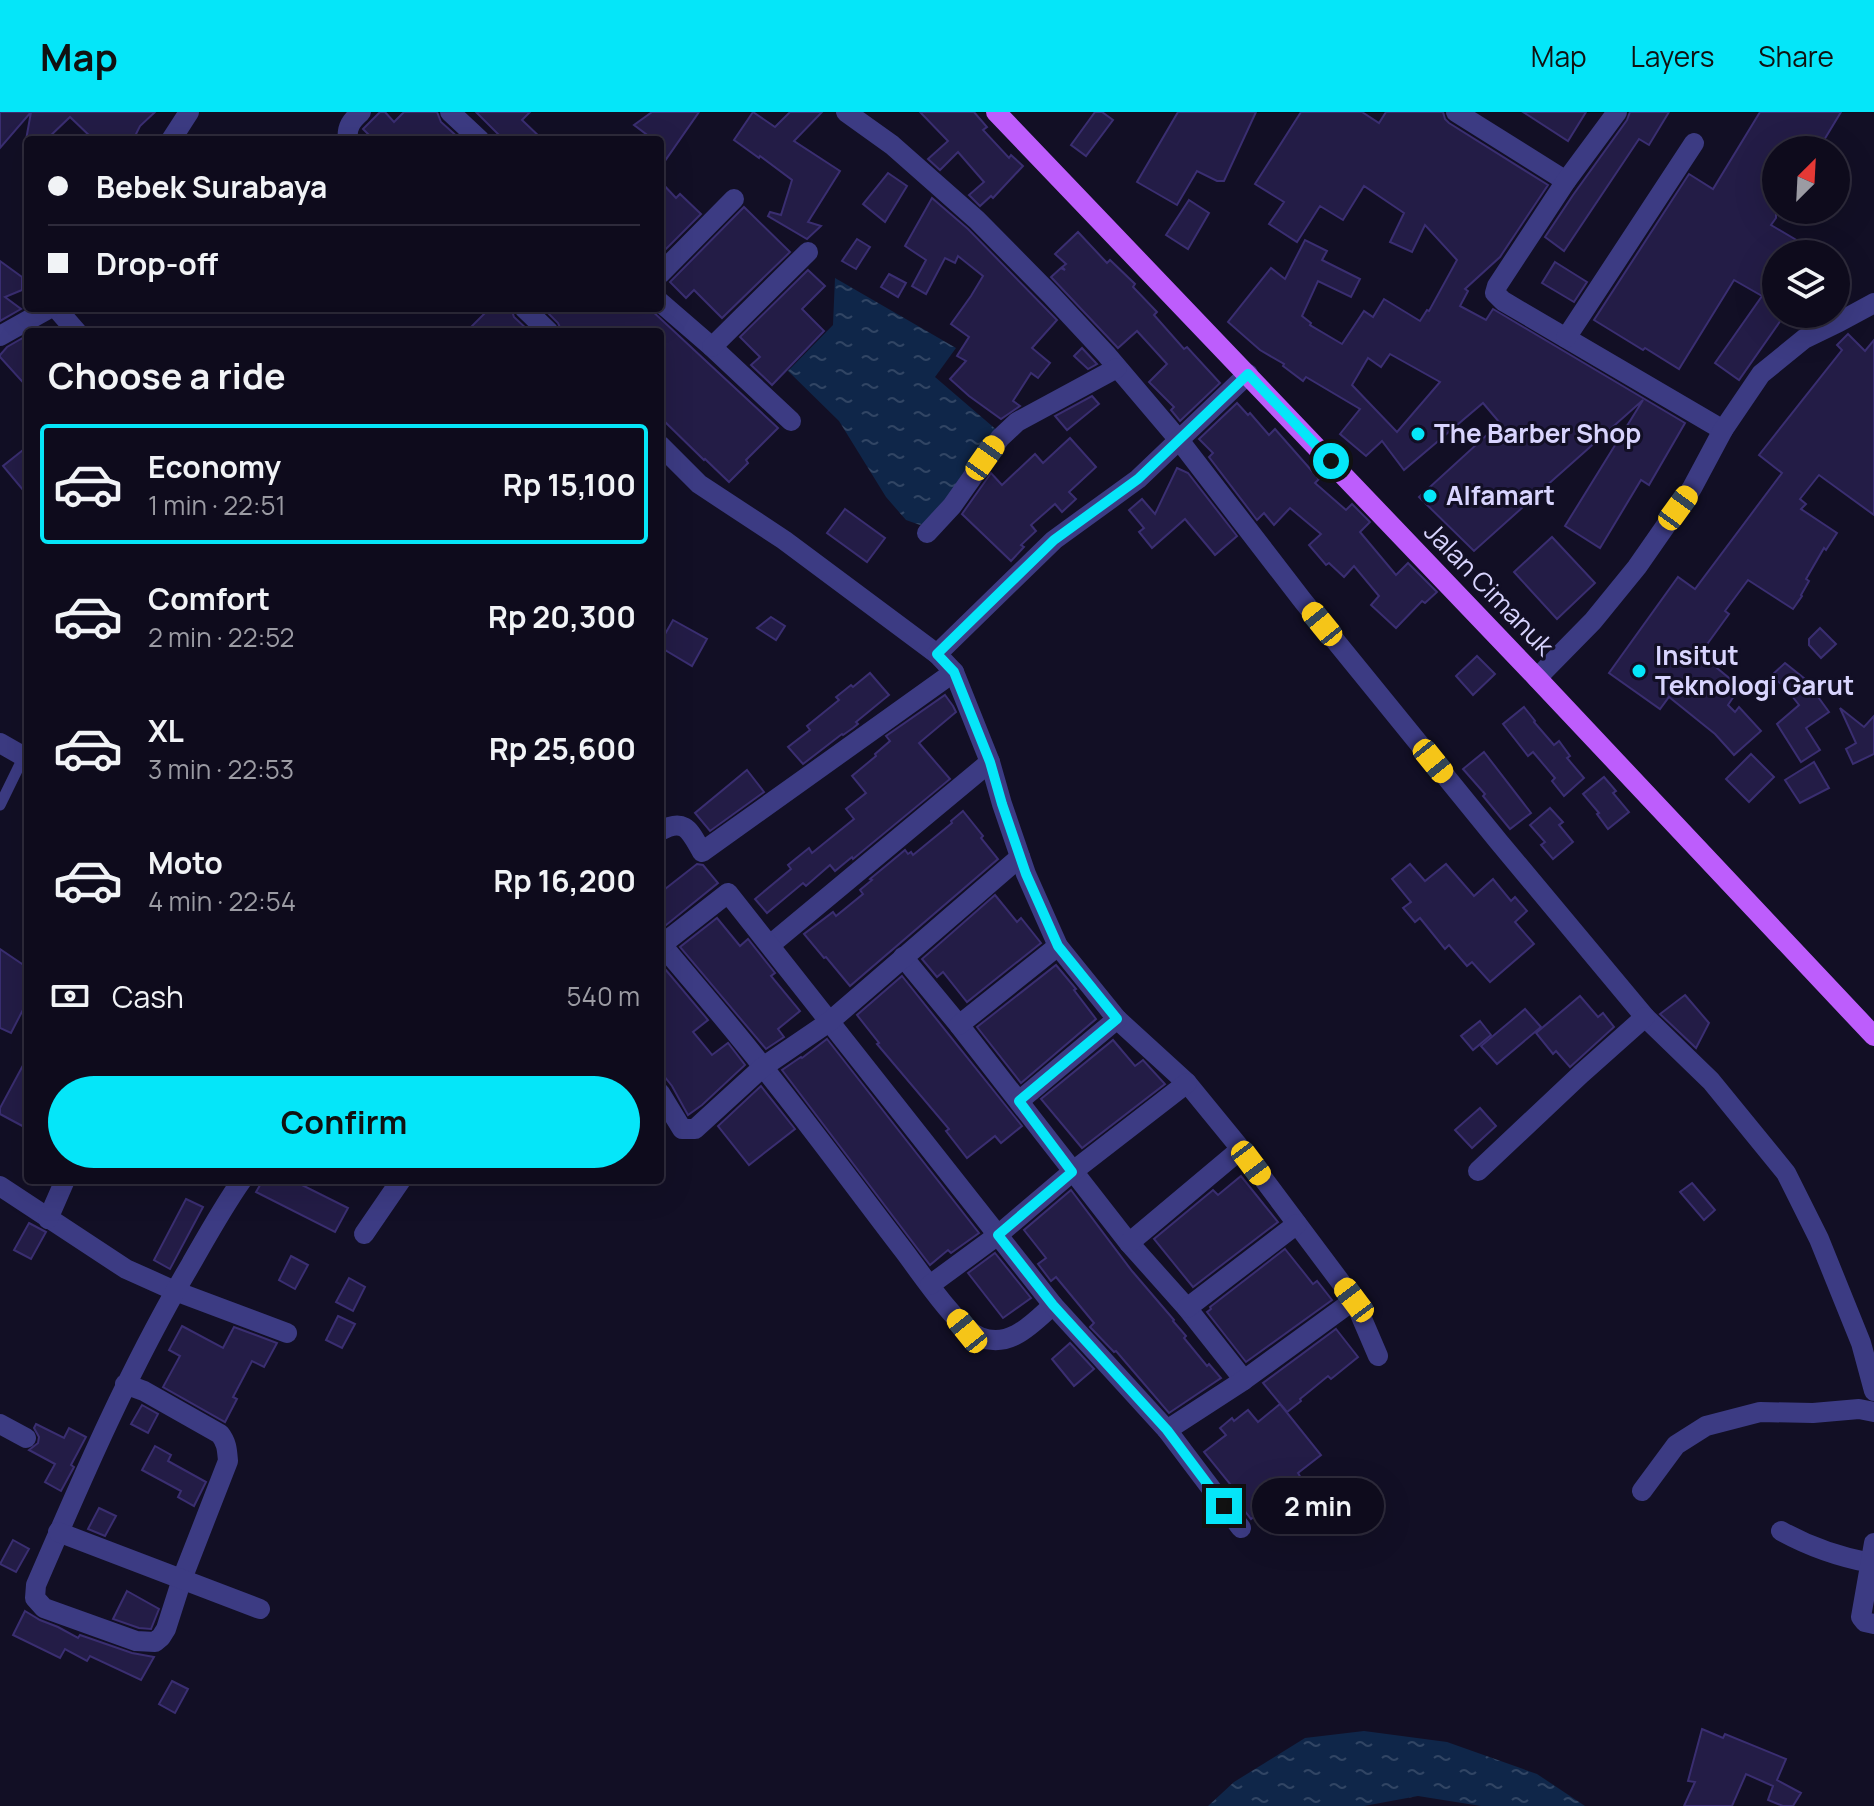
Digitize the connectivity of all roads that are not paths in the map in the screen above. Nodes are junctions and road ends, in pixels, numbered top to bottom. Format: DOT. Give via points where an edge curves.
graph roads {
  1 [pos="189,112"];
  2 [pos="361,112"];
  3 [pos="450,112"];
  4 [pos="846,112"];
  5 [pos="996,112"];
  6 [pos="1456,112"];
  7 [pos="1617,112"];
  8 [pos="174,136"];
  9 [pos="348,136"];
  10 [pos="476,136"];
  11 [pos="1694,143"];
  12 [pos="1566,181"];
  13 [pos="734,199"];
  14 [pos="808,252"];
  15 [pos="664,270"];
  16 [pos="1874,303"];
  17 [pos="664,305"];
  18 [pos="45,312"];
  19 [pos="57,312"];
  20 [pos="528,312"];
  21 [pos="73,328"];
  22 [pos="545,328"];
  23 [pos="0,336"];
  24 [pos="1566,338"];
  25 [pos="712,347"];
  26 [pos="1117,368"];
  27 [pos="1248,374"];
  28 [pos="791,421"];
  29 [pos="1723,430"];
  30 [pos="1179,440"];
  31 [pos="664,449"];
  32 [pos="927,533"];
  33 [pos="937,654"];
  34 [pos="954,672"];
  35 [pos="1537,678"];
  36 [pos="0,743"];
  37 [pos="24,757"];
  38 [pos="24,762"];
  39 [pos="990,762"];
  40 [pos="0,805"];
  41 [pos="664,829"];
  42 [pos="1020,857"];
  43 [pos="664,943"];
  44 [pos="770,945"];
  45 [pos="1058,946"];
  46 [pos="664,949"];
  47 [pos="903,957"];
  48 [pos="1645,1017"];
  49 [pos="1117,1019"];
  50 [pos="829,1022"];
  51 [pos="959,1025"];
  52 [pos="1874,1036"];
  53 [pos="763,1067"];
  54 [pos="1187,1083"];
  55 [pos="664,1100"];
  56 [pos="1019,1101"];
  57 [pos="1241,1149"];
  58 [pos="1478,1171"];
  59 [pos="1072,1172"];
  60 [pos="63,1184"];
  61 [pos="239,1184"];
  62 [pos="398,1184"];
  63 [pos="0,1186"];
  64 [pos="48,1219"];
  65 [pos="1297,1224"];
  66 [pos="364,1234"];
  67 [pos="998,1235"];
  68 [pos="1129,1243"];
  69 [pos="930,1285"];
  70 [pos="175,1291"];
  71 [pos="1354,1300"];
  72 [pos="1053,1305"];
  73 [pos="1187,1308"];
  74 [pos="287,1333"];
  75 [pos="1378,1356"];
  76 [pos="1244,1380"];
  77 [pos="125,1384"];
  78 [pos="1874,1391"];
  79 [pos="1874,1412"];
  80 [pos="0,1424"];
  81 [pos="1167,1430"];
  82 [pos="26,1438"];
  83 [pos="1642,1491"];
  84 [pos="1241,1528"];
  85 [pos="1781,1531"];
  86 [pos="58,1532"];
  87 [pos="1873,1553"];
  88 [pos="182,1579"];
  89 [pos="260,1609"];
  90 [pos="1874,1624"];
  1 -- 8 [label="street"];
  2 -- 9 [label="street" via="350,123"];
  3 -- 10 [label="street"];
  4 -- 26 [label="street" via="977,220"];
  5 -- 27 [label="main road, Jalan Cimanuk"];
  6 -- 12 [label="street"];
  7 -- 12 [label="street"];
  11 -- 24 [label="street"];
  12 -- 24 [label="street" via="1495,293"];
  13 -- 15 [label="street"];
  14 -- 25 [label="street"];
  16 -- 29 [label="street" via="1780,357 1761,374"];
  17 -- 25 [label="street"];
  18 -- 23 [label="street"];
  19 -- 21 [label="street"];
  20 -- 22 [label="street"];
  24 -- 29 [label="street"];
  25 -- 28 [label="street"];
  26 -- 30 [label="street"];
  26 -- 32 [label="street" via="1009,428"];
  27 -- 30 [label="street"];
  27 -- 35 [label="main road, Jalan Cimanuk"];
  29 -- 35 [label="street" via="1692,488 1637,567"];
  30 -- 33 [label="street" via="1138,479 1054,540"];
  30 -- 48 [label="street" via="1322,624"];
  31 -- 33 [label="street" via="699,484"];
  33 -- 34 [label="street"];
  34 -- 39 [label="street"];
  34 -- 41 [label="street" via="702,852 682,826"];
  35 -- 52 [label="main road, Jalan Cimanuk"];
  36 -- 37 [label="street"];
  38 -- 40 [label="lane"];
  39 -- 42 [label="street"];
  39 -- 44 [label="street"];
  42 -- 45 [label="street"];
  42 -- 47 [label="street"];
  43 -- 44 [label="street" via="728,893"];
  44 -- 50 [label="street"];
  45 -- 49 [label="street"];
  45 -- 51 [label="street"];
  46 -- 53 [label="street"];
  47 -- 50 [label="street"];
  47 -- 51 [label="street"];
  48 -- 58 [label="street"];
  48 -- 78 [label="street" via="1711,1081 1786,1173 1861,1343"];
  49 -- 54 [label="street"];
  49 -- 56 [label="street"];
  50 -- 53 [label="street"];
  50 -- 67 [label="street"];
  51 -- 56 [label="street"];
  53 -- 55 [label="street" via="695,1129 682,1129"];
  53 -- 69 [label="street"];
  54 -- 57 [label="street"];
  54 -- 59 [label="street"];
  56 -- 59 [label="street"];
  57 -- 65 [label="street"];
  57 -- 68 [label="street"];
  59 -- 67 [label="street"];
  59 -- 68 [label="street"];
  60 -- 64 [label="street"];
  61 -- 70 [label="street"];
  62 -- 66 [label="street"];
  63 -- 64 [label="street"];
  64 -- 70 [label="street" via="126,1269"];
  65 -- 71 [label="street"];
  65 -- 73 [label="street"];
  67 -- 69 [label="street"];
  67 -- 72 [label="street"];
  68 -- 73 [label="street"];
  69 -- 72 [label="street" via="967,1331 981,1338 1010,1339"];
  70 -- 74 [label="street"];
  70 -- 77 [label="street"];
  71 -- 75 [label="street"];
  71 -- 76 [label="street"];
  72 -- 81 [label="street"];
  73 -- 76 [label="street"];
  76 -- 81 [label="street"];
  77 -- 86 [label="street"];
  77 -- 88 [label="street" via="226,1441 228,1461"];
  79 -- 83 [label="street" via="1760,1412 1706,1426 1676,1445"];
  80 -- 82 [label="street"];
  81 -- 84 [label="street"];
  85 -- 87 [label="street" via="1840,1557"];
  86 -- 88 [label="street"];
  86 -- 88 [label="street" via="36,1585 35,1598 44,1608 136,1641 155,1642 166,1629"];
  87 -- 90 [label="street" via="1861,1617"];
  88 -- 89 [label="street"];
}
